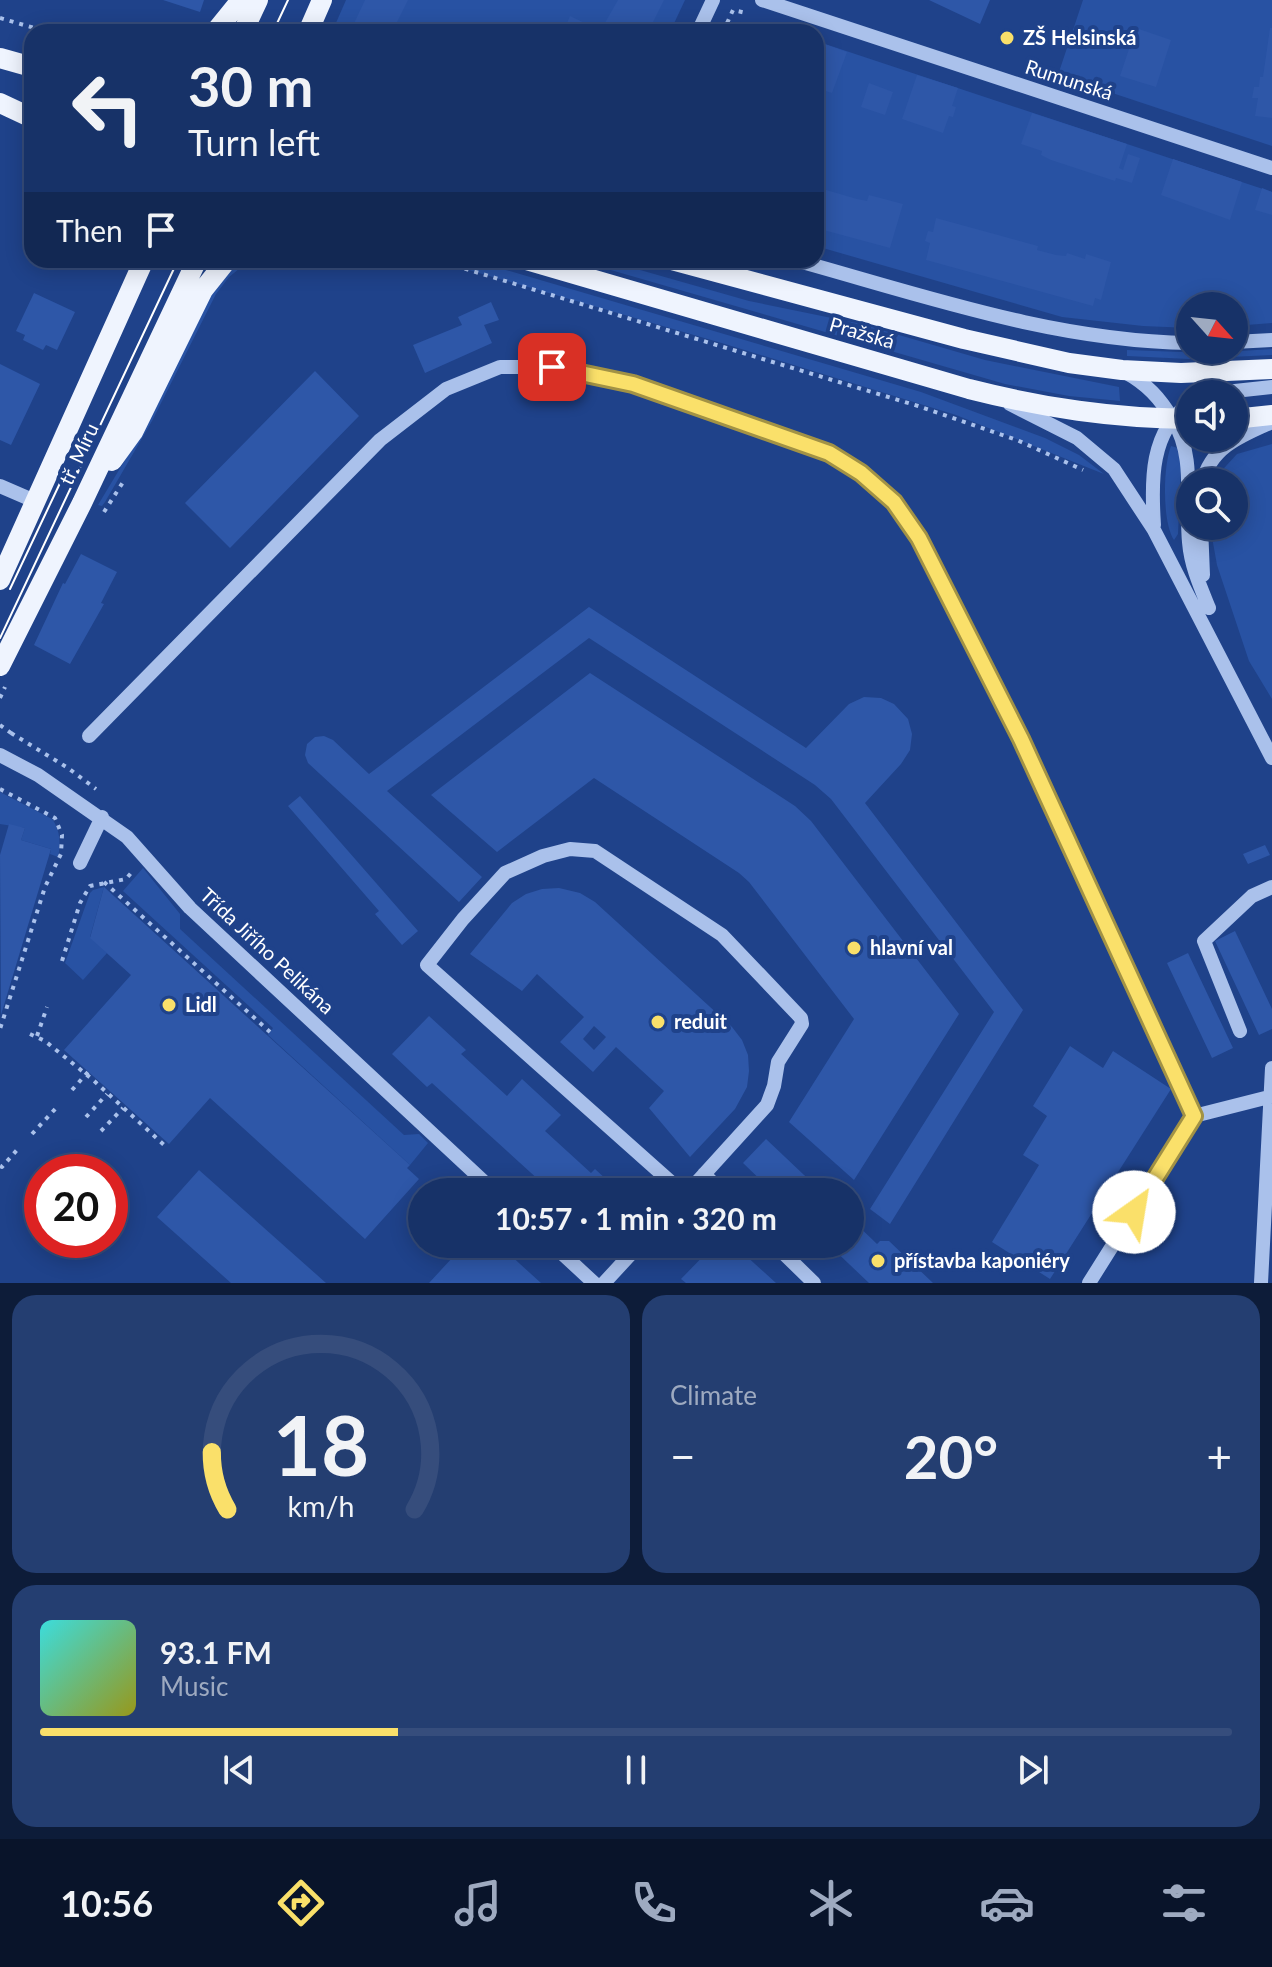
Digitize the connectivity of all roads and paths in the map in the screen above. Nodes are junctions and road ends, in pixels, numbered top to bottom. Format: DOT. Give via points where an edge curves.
graph roads {
  1 [pos="241,0"];
  2 [pos="258,0"];
  3 [pos="322,0"];
  4 [pos="713,0"];
  5 [pos="762,0"];
  6 [pos="0,18"];
  7 [pos="222,24"];
  8 [pos="247,24"];
  9 [pos="312,24"];
  10 [pos="702,24"];
  11 [pos="24,25"];
  12 [pos="0,58"];
  13 [pos="24,65"];
  14 [pos="0,102"];
  15 [pos="24,108"];
  16 [pos="24,114"];
  17 [pos="1272,168"];
  18 [pos="139,268"];
  19 [pos="193,268"];
  20 [pos="220,268"];
  21 [pos="462,268"];
  22 [pos="554,268"];
  23 [pos="702,268"];
  24 [pos="824,268"];
  25 [pos="1272,340"];
  26 [pos="1248,341"];
  27 [pos="1176,342"];
  28 [pos="1272,369"];
  29 [pos="1122,370"];
  30 [pos="1272,387"];
  31 [pos="1248,390"];
  32 [pos="992,395"];
  33 [pos="1176,414"];
  34 [pos="1272,415"];
  35 [pos="1248,418"];
  36 [pos="1176,419"];
  37 [pos="1272,422"];
  38 [pos="1176,424"];
  39 [pos="1186,452"];
  40 [pos="1208,468"];
  41 [pos="1091,474"];
  42 [pos="0,486"];
  43 [pos="37,502"];
  44 [pos="82,503"];
  45 [pos="1154,530"];
  46 [pos="1201,540"];
  47 [pos="0,580"];
  48 [pos="1209,608"];
  49 [pos="1221,657"];
  50 [pos="0,666"];
  51 [pos="0,725"];
  52 [pos="89,736"];
  53 [pos="9,737"];
  54 [pos="0,755"];
  55 [pos="1272,758"];
  56 [pos="0,789"];
  57 [pos="102,817"];
  58 [pos="80,863"];
  59 [pos="139,865"];
  60 [pos="104,882"];
  61 [pos="1272,887"];
  62 [pos="62,961"];
  63 [pos="47,1007"];
  64 [pos="2,1027"];
  65 [pos="1240,1031"];
  66 [pos="270,1032"];
  67 [pos="30,1034"];
  68 [pos="37,1036"];
  69 [pos="1272,1068"];
  70 [pos="86,1074"];
  71 [pos="72,1090"];
  72 [pos="107,1094"];
  73 [pos="1269,1097"];
  74 [pos="57,1107"];
  75 [pos="123,1108"];
  76 [pos="1194,1116"];
  77 [pos="86,1117"];
  78 [pos="101,1131"];
  79 [pos="32,1134"];
  80 [pos="164,1145"];
  81 [pos="17,1150"];
  82 [pos="0,1166"];
  83 [pos="704,1174"];
  84 [pos="480,1178"];
  85 [pos="669,1178"];
  86 [pos="700,1178"];
  87 [pos="708,1178"];
  88 [pos="567,1258"];
  89 [pos="627,1258"];
  90 [pos="788,1258"];
  91 [pos="594,1283"];
  92 [pos="604,1283"];
  93 [pos="814,1283"];
  94 [pos="1089,1283"];
  95 [pos="1261,1283"];
  1 -- 7 [label="main road"];
  2 -- 8 [label="main road"];
  3 -- 9 [label="main road"];
  4 -- 10 [label="street"];
  5 -- 17 [label="street, Rumunská"];
  6 -- 11 [label="path"];
  12 -- 13 [label="main road"];
  14 -- 15 [label="main road"];
  14 -- 16 [label="main road"];
  18 -- 43 [label="main road, tř. Míru"];
  19 -- 44 [label="main road, tř. Míru"];
  20 -- 44 [label="main road" via="191,313 133,432"];
  21 -- 41 [label="path" via="918,406 1017,440"];
  22 -- 32 [label="main road, Pražská"];
  23 -- 29 [label="main road, Pražská" via="1027,355"];
  24 -- 27 [label="street" via="1082,335"];
  25 -- 26 [label="street"];
  28 -- 29 [label="main road, Pražská"];
  29 -- 33 [label="street" via="1152,389"];
  30 -- 31 [label="street"];
  32 -- 36 [label="main road, Pražská" via="1093,414"];
  32 -- 45 [label="street" via="1077,438 1102,457 1129,488"];
  34 -- 35 [label="main road"];
  37 -- 40 [label="street" via="1223,448"];
  38 -- 45 [label="street" via="1161,440 1155,460"];
  39 -- 48 [label="street" via="1192,560"];
  42 -- 43 [label="street"];
  43 -- 47 [label="main road, tř. Míru"];
  44 -- 50 [label="main road, tř. Míru"];
  45 -- 49 [label="street"];
  46 -- 48 [label="street"];
  48 -- 49 [label="street"];
  49 -- 55 [label="street"];
  51 -- 53 [label="path"];
  52 -- 76 [label="street" via="380,440 446,389 500,367 552,367 633,384 829,453 894,502 919,538 1021,739"];
  54 -- 57 [label="street, Třída Jiřího Pelikána"];
  56 -- 64 [label="path" via="47,811 59,823 63,841"];
  57 -- 58 [label="street"];
  57 -- 84 [label="street, Třída Jiřího Pelikána" via="127,837 190,908"];
  59 -- 60 [label="path" via="126,879"];
  60 -- 62 [label="path" via="88,885"];
  60 -- 66 [label="path"];
  61 -- 65 [label="street" via="1252,896 1204,941"];
  63 -- 68 [label="path"];
  67 -- 68 [label="path"];
  68 -- 70 [label="path"];
  69 -- 73 [label="street"];
  70 -- 71 [label="path"];
  70 -- 72 [label="path"];
  72 -- 75 [label="path"];
  72 -- 77 [label="path"];
  73 -- 76 [label="street"];
  73 -- 95 [label="street"];
  74 -- 79 [label="path"];
  75 -- 78 [label="path"];
  75 -- 80 [label="path"];
  76 -- 94 [label="street"];
  81 -- 82 [label="path"];
  83 -- 85 [label="street" via="767,1105 778,1062 801,1018 722,935 595,851 570,849 505,873 427,965"];
  83 -- 86 [label="street"];
  83 -- 87 [label="street"];
  88 -- 91 [label="street"];
  89 -- 92 [label="street"];
  90 -- 93 [label="street"];
}
